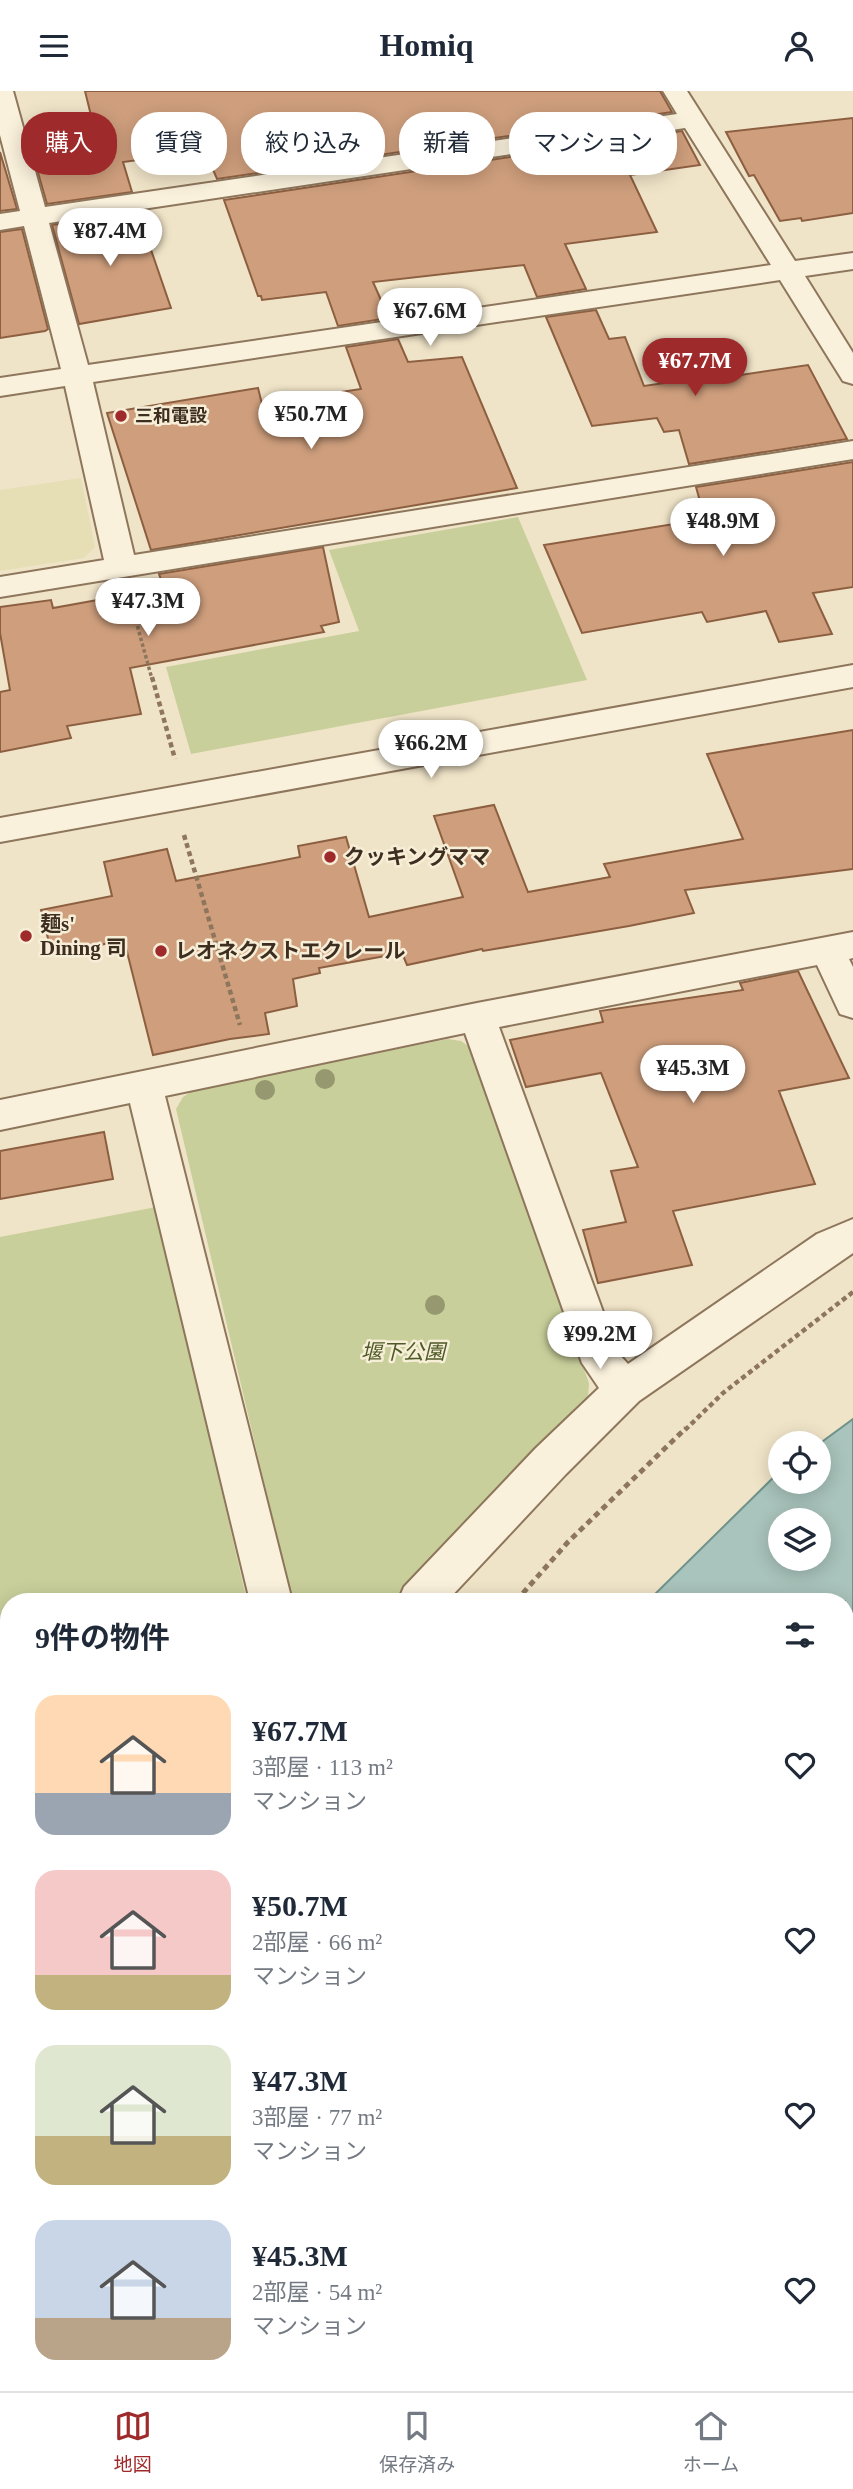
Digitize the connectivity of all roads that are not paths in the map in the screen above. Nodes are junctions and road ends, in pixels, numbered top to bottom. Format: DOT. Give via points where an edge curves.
graph roads {
  1 [pos="1,91"];
  2 [pos="675,91"];
  3 [pos="692,119"];
  4 [pos="36,217"];
  5 [pos="0,222"];
  6 [pos="853,261"];
  7 [pos="789,270"];
  8 [pos="77,375"];
  9 [pos="853,375"];
  10 [pos="0,387"];
  11 [pos="853,450"];
  12 [pos="121,566"];
  13 [pos="0,587"];
  14 [pos="853,676"];
  15 [pos="0,830"];
  16 [pos="840,948"];
  17 [pos="853,1004"];
  18 [pos="477,1017"];
  19 [pos="144,1086"];
  20 [pos="0,1115"];
  21 [pos="853,1235"];
  22 [pos="625,1389"];
  23 [pos="269,1593"];
  24 [pos="427,1593"];
  1 -- 4 [label="street"];
  2 -- 3 [label="street"];
  3 -- 4 [label="street"];
  3 -- 7 [label="street"];
  4 -- 5 [label="street"];
  4 -- 8 [label="street"];
  6 -- 7 [label="street"];
  7 -- 8 [label="street"];
  7 -- 9 [label="street"];
  8 -- 10 [label="street"];
  8 -- 12 [label="street"];
  11 -- 12 [label="street"];
  12 -- 13 [label="street"];
  14 -- 15 [label="street"];
  16 -- 17 [label="street"];
  16 -- 18 [label="street"];
  18 -- 19 [label="street"];
  18 -- 22 [label="street" via="602,1363"];
  19 -- 20 [label="street"];
  19 -- 23 [label="street"];
  21 -- 22 [label="street" via="831,1245"];
  22 -- 24 [label="street"];
}
